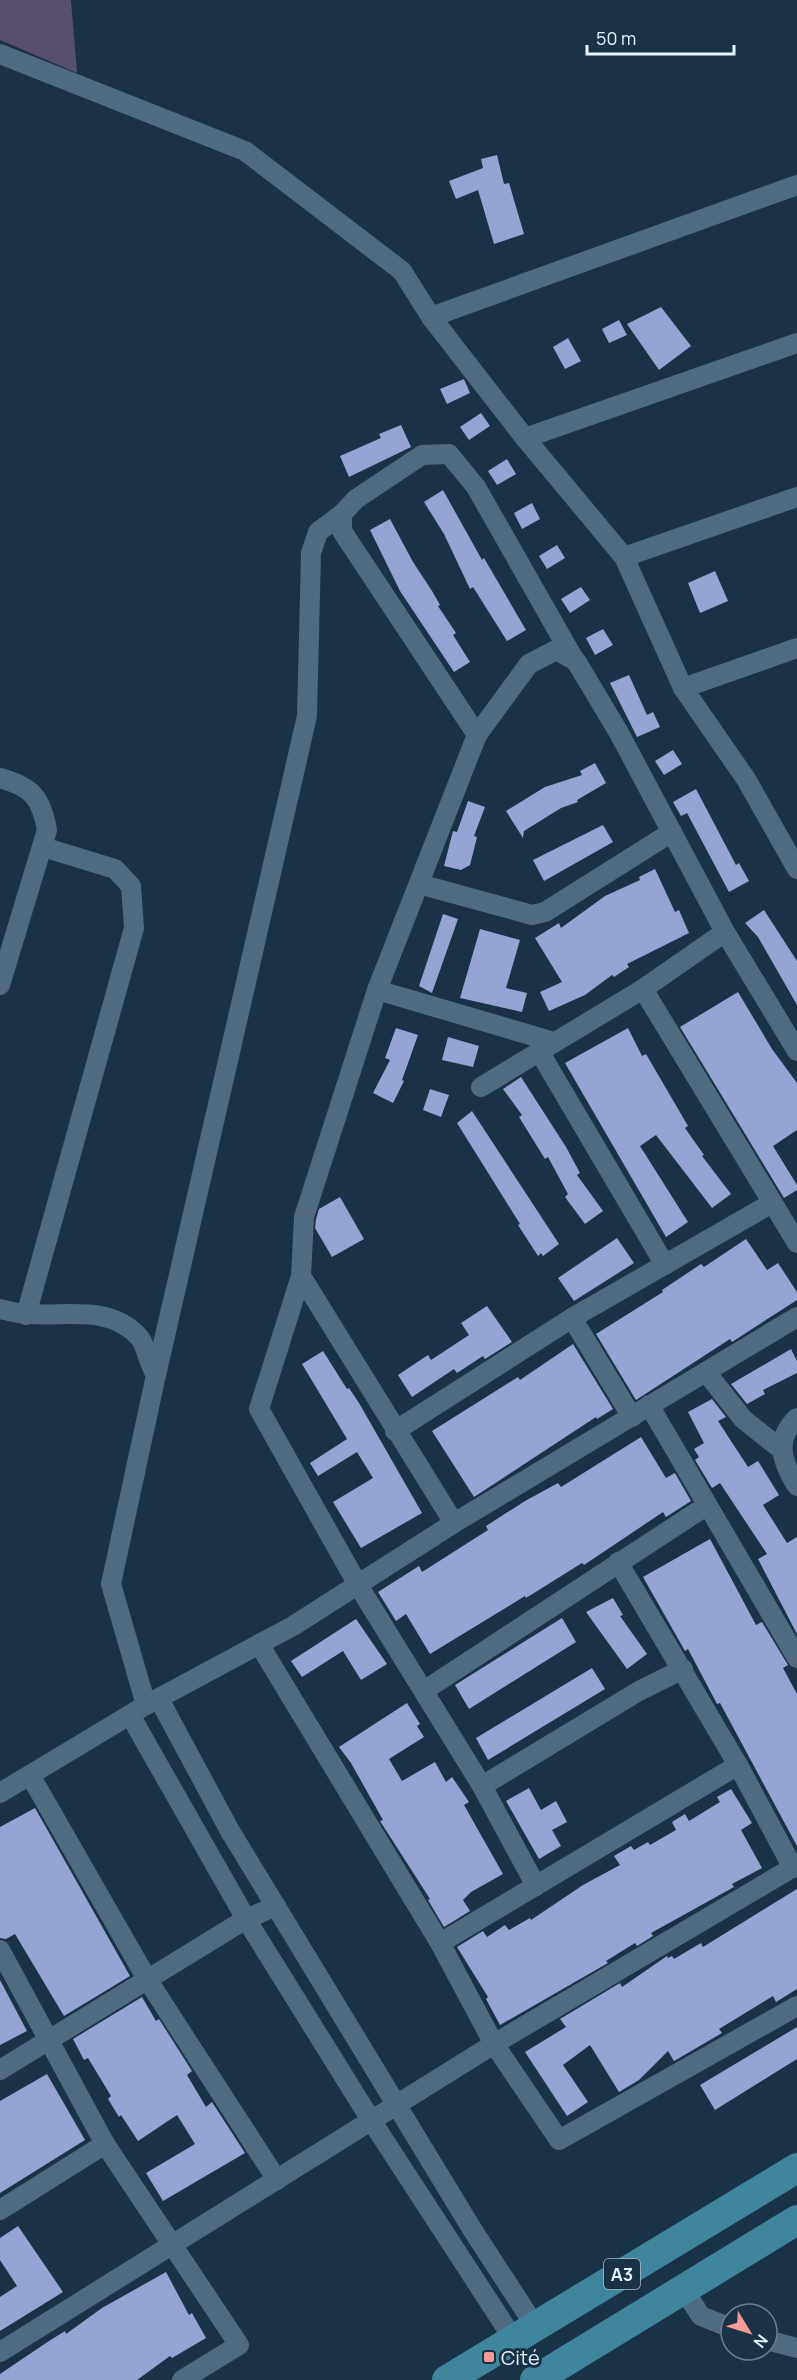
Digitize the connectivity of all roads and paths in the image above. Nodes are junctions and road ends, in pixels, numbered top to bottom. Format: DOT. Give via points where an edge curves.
graph roads {
  1 [pos="0,54"];
  2 [pos="797,185"];
  3 [pos="431,317"];
  4 [pos="797,344"];
  5 [pos="525,438"];
  6 [pos="797,497"];
  7 [pos="342,514"];
  8 [pos="624,556"];
  9 [pos="797,648"];
  10 [pos="576,661"];
  11 [pos="683,688"];
  12 [pos="477,735"];
  13 [pos="0,778"];
  14 [pos="672,832"];
  15 [pos="43,847"];
  16 [pos="797,869"];
  17 [pos="419,884"];
  18 [pos="725,932"];
  19 [pos="0,985"];
  20 [pos="643,989"];
  21 [pos="377,990"];
  22 [pos="546,1047"];
  23 [pos="797,1051"];
  24 [pos="481,1087"];
  25 [pos="772,1203"];
  26 [pos="797,1244"];
  27 [pos="665,1265"];
  28 [pos="302,1276"];
  29 [pos="0,1309"];
  30 [pos="26,1314"];
  31 [pos="797,1317"];
  32 [pos="572,1318"];
  33 [pos="706,1372"];
  34 [pos="156,1375"];
  35 [pos="649,1406"];
  36 [pos="632,1418"];
  37 [pos="797,1419"];
  38 [pos="395,1431"];
  39 [pos="782,1450"];
  40 [pos="797,1486"];
  41 [pos="706,1506"];
  42 [pos="453,1523"];
  43 [pos="618,1562"];
  44 [pos="358,1585"];
  45 [pos="259,1644"];
  46 [pos="797,1658"];
  47 [pos="683,1669"];
  48 [pos="424,1690"];
  49 [pos="145,1706"];
  50 [pos="738,1766"];
  51 [pos="30,1775"];
  52 [pos="482,1786"];
  53 [pos="0,1793"];
  54 [pos="795,1867"];
  55 [pos="536,1886"];
  56 [pos="276,1906"];
  57 [pos="246,1919"];
  58 [pos="440,1943"];
  59 [pos="0,1950"];
  60 [pos="147,1979"];
  61 [pos="797,2006"];
  62 [pos="49,2038"];
  63 [pos="494,2044"];
  64 [pos="0,2070"];
  65 [pos="398,2103"];
  66 [pos="371,2121"];
  67 [pos="105,2144"];
  68 [pos="797,2168"];
  69 [pos="277,2180"];
  70 [pos="0,2210"];
  71 [pos="797,2220"];
  72 [pos="171,2245"];
  73 [pos="683,2289"];
  74 [pos="719,2323"];
  75 [pos="524,2333"];
  76 [pos="779,2343"];
  77 [pos="797,2348"];
  78 [pos="0,2352"];
  79 [pos="182,2380"];
  80 [pos="447,2380"];
  81 [pos="535,2380"];
  1 -- 3 [label="street" via="245,151 402,271"];
  2 -- 3 [label="street"];
  3 -- 5 [label="street"];
  4 -- 5 [label="street"];
  5 -- 8 [label="street"];
  6 -- 8 [label="street"];
  7 -- 10 [label="street" via="356,499 422,455 449,454 476,487"];
  7 -- 12 [label="street" via="342,531"];
  7 -- 34 [label="street" via="318,532 311,553 307,716"];
  8 -- 11 [label="street"];
  9 -- 11 [label="street"];
  10 -- 12 [label="street" via="556,650 529,664"];
  10 -- 14 [label="street"];
  11 -- 16 [label="street" via="746,779"];
  12 -- 17 [label="street"];
  13 -- 15 [label="street" via="24,785 43,808 47,830"];
  14 -- 17 [label="street" via="546,912 532,915"];
  14 -- 18 [label="street"];
  15 -- 19 [label="street"];
  15 -- 30 [label="street" via="115,869 131,886 134,928"];
  17 -- 21 [label="street"];
  18 -- 20 [label="street"];
  18 -- 23 [label="street"];
  20 -- 22 [label="street"];
  20 -- 25 [label="street"];
  21 -- 22 [label="street"];
  21 -- 28 [label="street" via="304,1217"];
  22 -- 24 [label="street"];
  22 -- 27 [label="street"];
  25 -- 26 [label="street"];
  25 -- 27 [label="street"];
  27 -- 32 [label="street"];
  28 -- 38 [label="street"];
  28 -- 44 [label="street" via="259,1409"];
  29 -- 30 [label="street"];
  30 -- 34 [label="street" via="94,1313 122,1325 143,1342 148,1363"];
  31 -- 33 [label="street"];
  32 -- 36 [label="street"];
  32 -- 38 [label="street"];
  33 -- 35 [label="street"];
  33 -- 39 [label="street" via="743,1419"];
  34 -- 49 [label="street" via="111,1584"];
  35 -- 36 [label="street"];
  35 -- 41 [label="street"];
  36 -- 42 [label="street"];
  37 -- 39 [label="street" via="786,1429"];
  38 -- 42 [label="street"];
  39 -- 40 [label="street"];
  41 -- 43 [label="street"];
  41 -- 46 [label="street"];
  42 -- 44 [label="street"];
  43 -- 47 [label="street"];
  43 -- 48 [label="street"];
  44 -- 45 [label="street"];
  44 -- 48 [label="street"];
  45 -- 49 [label="street"];
  45 -- 58 [label="street"];
  47 -- 50 [label="street"];
  47 -- 52 [label="street" via="639,1691"];
  48 -- 52 [label="street"];
  49 -- 51 [label="street"];
  49 -- 56 [label="street"];
  49 -- 57 [label="street"];
  50 -- 54 [label="street"];
  50 -- 55 [label="street"];
  51 -- 53 [label="street"];
  51 -- 60 [label="street"];
  52 -- 55 [label="street"];
  54 -- 63 [label="street"];
  55 -- 58 [label="street"];
  56 -- 57 [label="street"];
  56 -- 65 [label="street"];
  57 -- 60 [label="street"];
  57 -- 66 [label="street"];
  58 -- 63 [label="street"];
  59 -- 62 [label="street"];
  60 -- 62 [label="street"];
  60 -- 69 [label="street"];
  61 -- 63 [label="street" via="559,2140"];
  62 -- 64 [label="street"];
  62 -- 67 [label="street"];
  63 -- 65 [label="street"];
  65 -- 66 [label="street"];
  65 -- 75 [label="street" via="472,2229"];
  66 -- 69 [label="street"];
  66 -- 75 [label="street"];
  67 -- 70 [label="street"];
  67 -- 72 [label="street"];
  68 -- 75 [label="main road, A3"];
  69 -- 72 [label="street"];
  71 -- 73 [label="main road, A3"];
  72 -- 78 [label="street"];
  72 -- 79 [label="street" via="238,2345"];
  73 -- 74 [label="street" via="701,2316"];
  73 -- 81 [label="main road, A3"];
  75 -- 80 [label="main road, A3"];
  76 -- 77 [label="street"];
}
